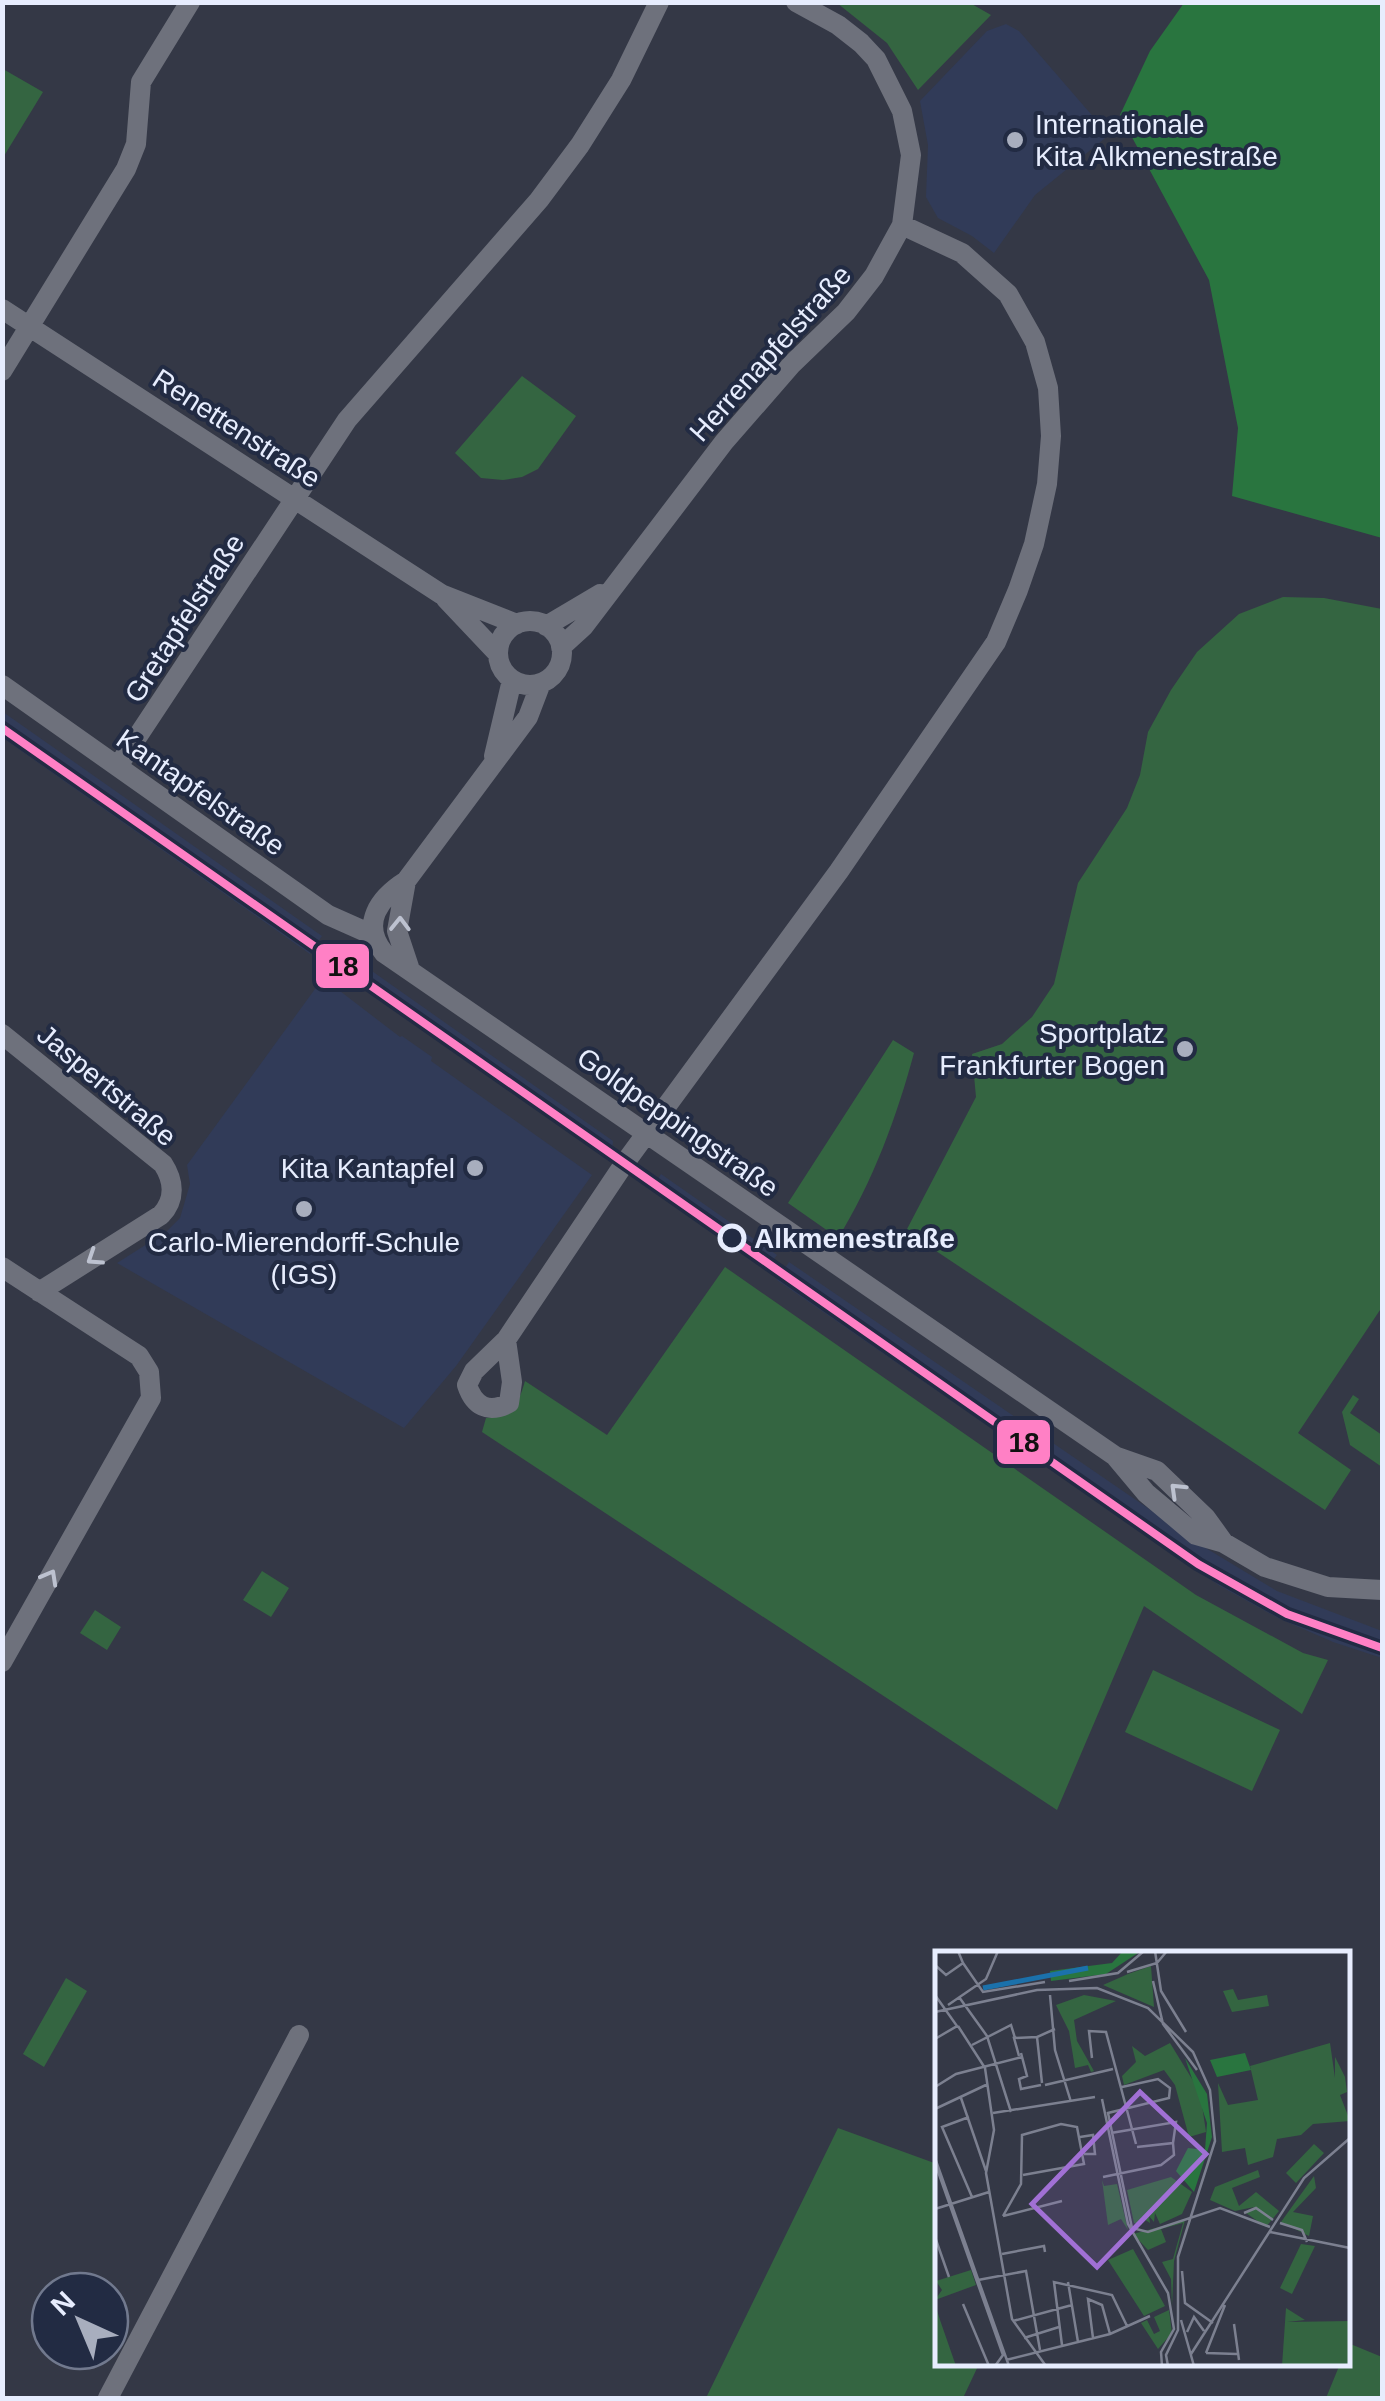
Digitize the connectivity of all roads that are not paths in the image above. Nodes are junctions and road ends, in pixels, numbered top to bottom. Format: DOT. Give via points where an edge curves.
graph roads {
  1 [pos="190,2"];
  2 [pos="660,2"];
  3 [pos="796,2"];
  4 [pos="902,225"];
  5 [pos="2,309"];
  6 [pos="30,327"];
  7 [pos="2,371"];
  8 [pos="296,499"];
  9 [pos="614,585"];
  10 [pos="441,594"];
  11 [pos="517,624"];
  12 [pos="546,626"];
  13 [pos="561,647"];
  14 [pos="498,654"];
  15 [pos="512,680"];
  16 [pos="542,683"];
  17 [pos="2,685"];
  18 [pos="118,766"];
  19 [pos="491,766"];
  20 [pos="406,881"];
  21 [pos="373,935"];
  22 [pos="408,967"];
  23 [pos="2,1034"];
  24 [pos="646,1134"];
  25 [pos="2,1267"];
  26 [pos="39,1292"];
  27 [pos="506,1340"];
  28 [pos="1382,1590"];
  29 [pos="2,1662"];
  30 [pos="300,2036"];
  31 [pos="108,2398"];
  1 -- 6 [label="street" via="141,82 136,144 126,169"];
  2 -- 8 [label="street" via="580,146 348,420"];
  3 -- 4 [label="street, Herrenapfelstraße" via="861,43 902,111 911,155"];
  4 -- 9 [label="street, Herrenapfelstraße" via="846,312 724,442"];
  4 -- 24 [label="street" via="962,253 1008,294 1035,342 1048,388 1051,436 1034,544 996,642 975,674 762,981"];
  5 -- 6 [label="street, Renettenstraße"];
  6 -- 7 [label="street"];
  6 -- 8 [label="street, Renettenstraße"];
  8 -- 10 [label="street, Renettenstraße"];
  8 -- 18 [label="street, Gretapfelstraße"];
  9 -- 12 [label="street, Herrenapfelstraße"];
  9 -- 13 [label="street, Herrenapfelstraße"];
  10 -- 11 [label="street, Renettenstraße"];
  10 -- 14 [label="street, Renettenstraße"];
  11 -- 12 [label="street"];
  11 -- 14 [label="street"];
  12 -- 13 [label="street"];
  13 -- 16 [label="street" via="560,664"];
  14 -- 15 [label="street"];
  15 -- 16 [label="street"];
  15 -- 19 [label="street"];
  16 -- 19 [label="street" via="528,717"];
  17 -- 18 [label="street, Kantapfelstraße"];
  18 -- 21 [label="street, Kantapfelstraße" via="328,915"];
  19 -- 20 [label="street"];
  20 -- 21 [label="street" via="377,906"];
  22 -- 20 [label="street, one-way" via="396,930"];
  21 -- 22 [label="street, Goldpeppingstraße" via="384,953"];
  22 -- 24 [label="street, Goldpeppingstraße"];
  23 -- 26 [label="street, Jaspertstraße, one-way" via="162,1164 172,1185 161,1214"];
  24 -- 27 [label="street"];
  24 -- 28 [label="street, Goldpeppingstraße" via="1115,1456 1146,1494 1196,1535 1265,1568 1328,1587"];
  25 -- 26 [label="street"];
  29 -- 26 [label="street, one-way" via="151,1398 149,1372 139,1356"];
  30 -- 31 [label="street"];
}
